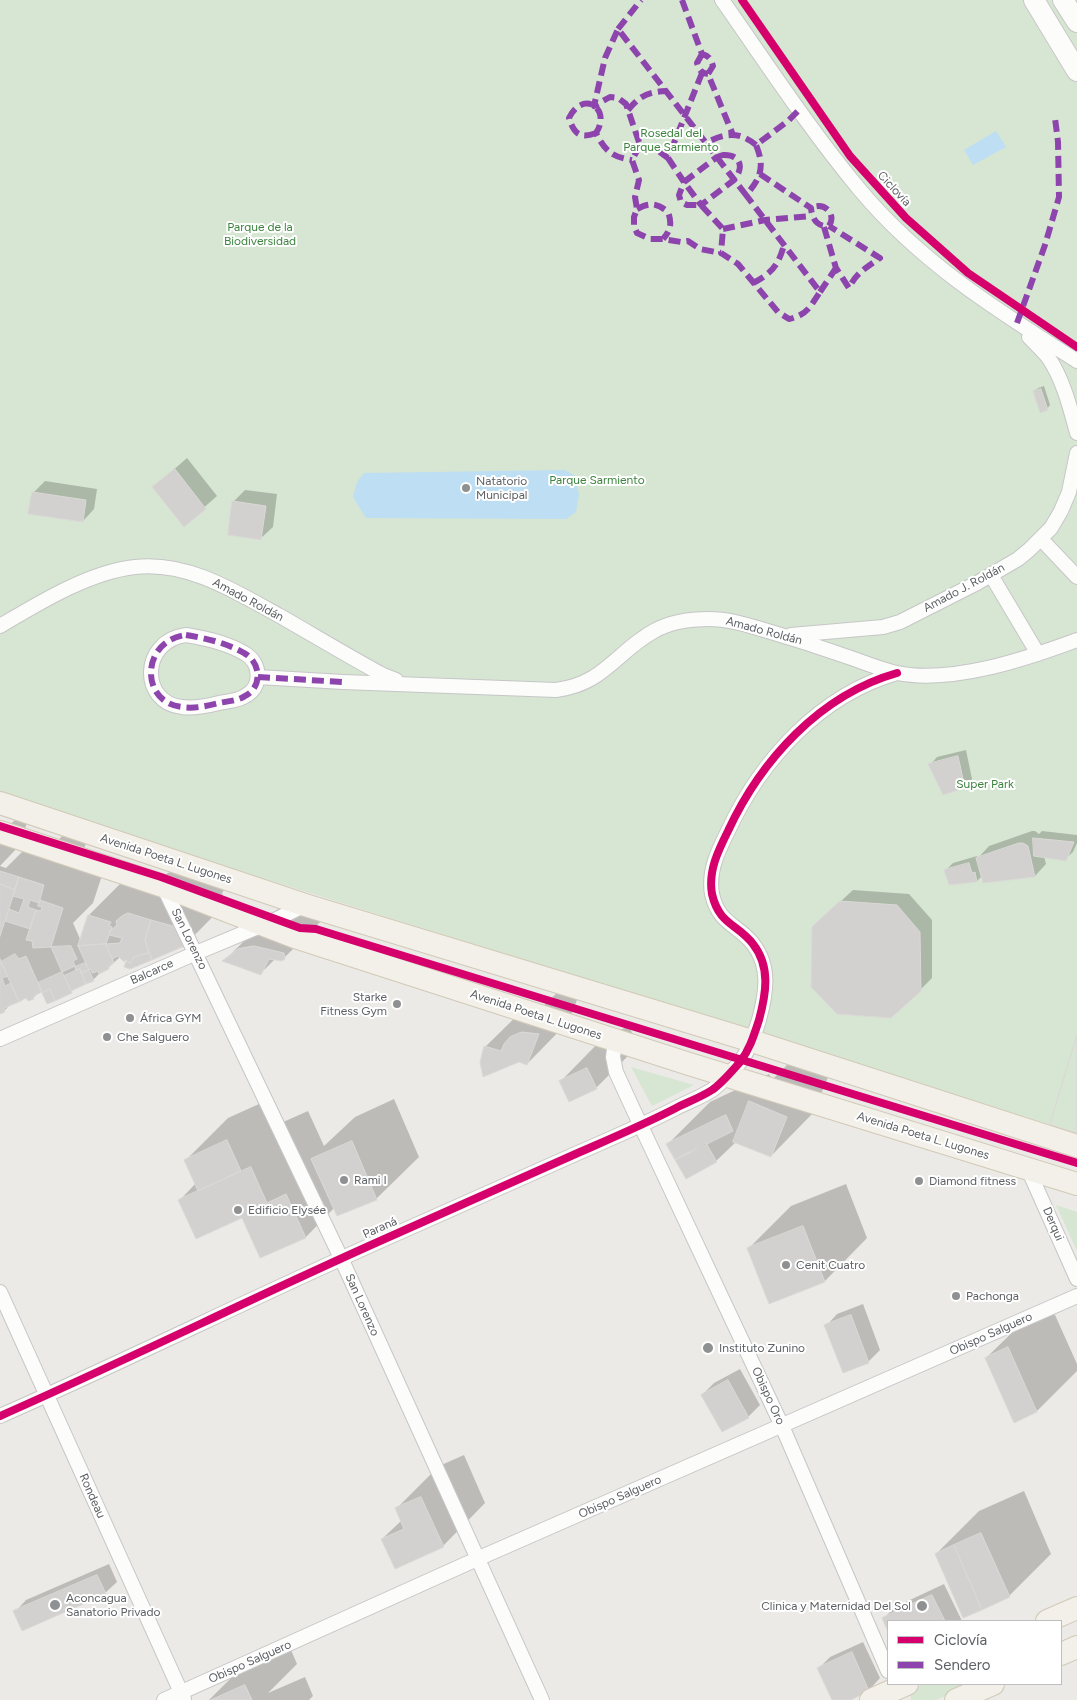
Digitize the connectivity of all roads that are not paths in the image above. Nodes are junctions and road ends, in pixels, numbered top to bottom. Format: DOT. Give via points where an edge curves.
graph roads {
  1 [pos="722,0"];
  2 [pos="1034,0"];
  3 [pos="1063,0"];
  4 [pos="1077,22"];
  5 [pos="1077,71"];
  6 [pos="1017,323"];
  7 [pos="1077,361"];
  8 [pos="1077,433"];
  9 [pos="1077,453"];
  10 [pos="1041,538"];
  11 [pos="991,574"];
  12 [pos="1077,577"];
  13 [pos="0,626"];
  14 [pos="786,636"];
  15 [pos="1077,640"];
  16 [pos="1038,654"];
  17 [pos="897,673"];
  18 [pos="258,677"];
  19 [pos="406,684"];
  20 [pos="0,803"];
  21 [pos="0,832"];
  22 [pos="163,886"];
  23 [pos="305,905"];
  24 [pos="262,925"];
  25 [pos="196,953"];
  26 [pos="0,1039"];
  27 [pos="614,1040"];
  28 [pos="752,1041"];
  29 [pos="727,1076"];
  30 [pos="641,1126"];
  31 [pos="1077,1146"];
  32 [pos="1028,1169"];
  33 [pos="1077,1184"];
  34 [pos="341,1258"];
  35 [pos="1077,1279"];
  36 [pos="0,1292"];
  37 [pos="1077,1296"];
  38 [pos="47,1395"];
  39 [pos="0,1416"];
  40 [pos="782,1426"];
  41 [pos="477,1559"];
  42 [pos="1077,1608"];
  43 [pos="1049,1620"];
  44 [pos="1077,1647"];
  45 [pos="1062,1654"];
  46 [pos="887,1663"];
  47 [pos="991,1685"];
  48 [pos="897,1686"];
  49 [pos="183,1696"];
  50 [pos="164,1700"];
  51 [pos="542,1700"];
  52 [pos="871,1700"];
  53 [pos="956,1700"];
  1 -- 6 [label="street" via="799,110 866,197 956,281"];
  2 -- 5 [label="main road"];
  3 -- 4 [label="main road"];
  6 -- 7 [label="street"];
  6 -- 8 [label="street" via="1047,356 1056,372 1065,390"];
  9 -- 10 [label="street, Amado J. Roldán" via="1069,492 1061,511"];
  10 -- 11 [label="street, Amado J. Roldán" via="1030,550"];
  10 -- 12 [label="street"];
  11 -- 14 [label="street, Amado J. Roldán" via="900,622 883,627"];
  11 -- 16 [label="street"];
  13 -- 19 [label="street, Amado Roldán" via="84,582 134,567 155,566 202,576 232,589 383,675"];
  14 -- 17 [label="street, Amado Roldán"];
  14 -- 19 [label="street, Amado Roldán" via="735,622 696,620 656,630 601,673 572,688"];
  15 -- 16 [label="street"];
  16 -- 17 [label="street" via="969,672 928,676"];
  17 -- 28 [label="street, Paraná" via="838,699 792,738 746,796 714,860 712,895 718,910 727,922 755,945 765,969 764,1002"];
  18 -- 18 [label="street" via="253,689 243,697 182,708 160,695 152,680 151,667 154,655 162,645 186,635 244,652 256,664"];
  18 -- 19 [label="street, Amado Roldán"];
  20 -- 23 [label="main road, Avenida Poeta L. Lugones"];
  21 -- 22 [label="main road, Avenida Poeta L. Lugones"];
  22 -- 24 [label="main road, Avenida Poeta L. Lugones"];
  22 -- 25 [label="street, San Lorenzo"];
  23 -- 24 [label="street, Balcarce"];
  23 -- 28 [label="main road, Avenida Poeta L. Lugones"];
  24 -- 25 [label="street, Balcarce"];
  24 -- 27 [label="main road, Avenida Poeta L. Lugones"];
  25 -- 26 [label="street, Balcarce"];
  25 -- 34 [label="street, San Lorenzo"];
  27 -- 29 [label="main road, Avenida Poeta L. Lugones"];
  27 -- 30 [label="street, Obispo Oro" via="616,1072"];
  28 -- 29 [label="street, Paraná" via="742,1060"];
  28 -- 31 [label="main road, Avenida Poeta L. Lugones"];
  29 -- 30 [label="street, Paraná" via="712,1090"];
  29 -- 32 [label="main road, Avenida Poeta L. Lugones"];
  30 -- 34 [label="street, Paraná"];
  30 -- 40 [label="street, Obispo Oro"];
  32 -- 33 [label="main road, Avenida Poeta L. Lugones"];
  32 -- 35 [label="street, Derqui"];
  34 -- 38 [label="street, Paraná"];
  34 -- 41 [label="street, San Lorenzo"];
  36 -- 38 [label="street, Rondeau"];
  37 -- 40 [label="street, Obispo Salguero"];
  38 -- 39 [label="street, Paraná"];
  38 -- 49 [label="street, Rondeau"];
  40 -- 41 [label="street, Obispo Salguero"];
  40 -- 46 [label="street, Obispo Oro"];
  41 -- 49 [label="street, Obispo Salguero"];
  41 -- 51 [label="street, San Lorenzo"];
  42 -- 43 [label="main road"];
  44 -- 45 [label="main road"];
  47 -- 53 [label="main road"];
  48 -- 52 [label="main road"];
  49 -- 50 [label="street, Obispo Salguero"];
}
